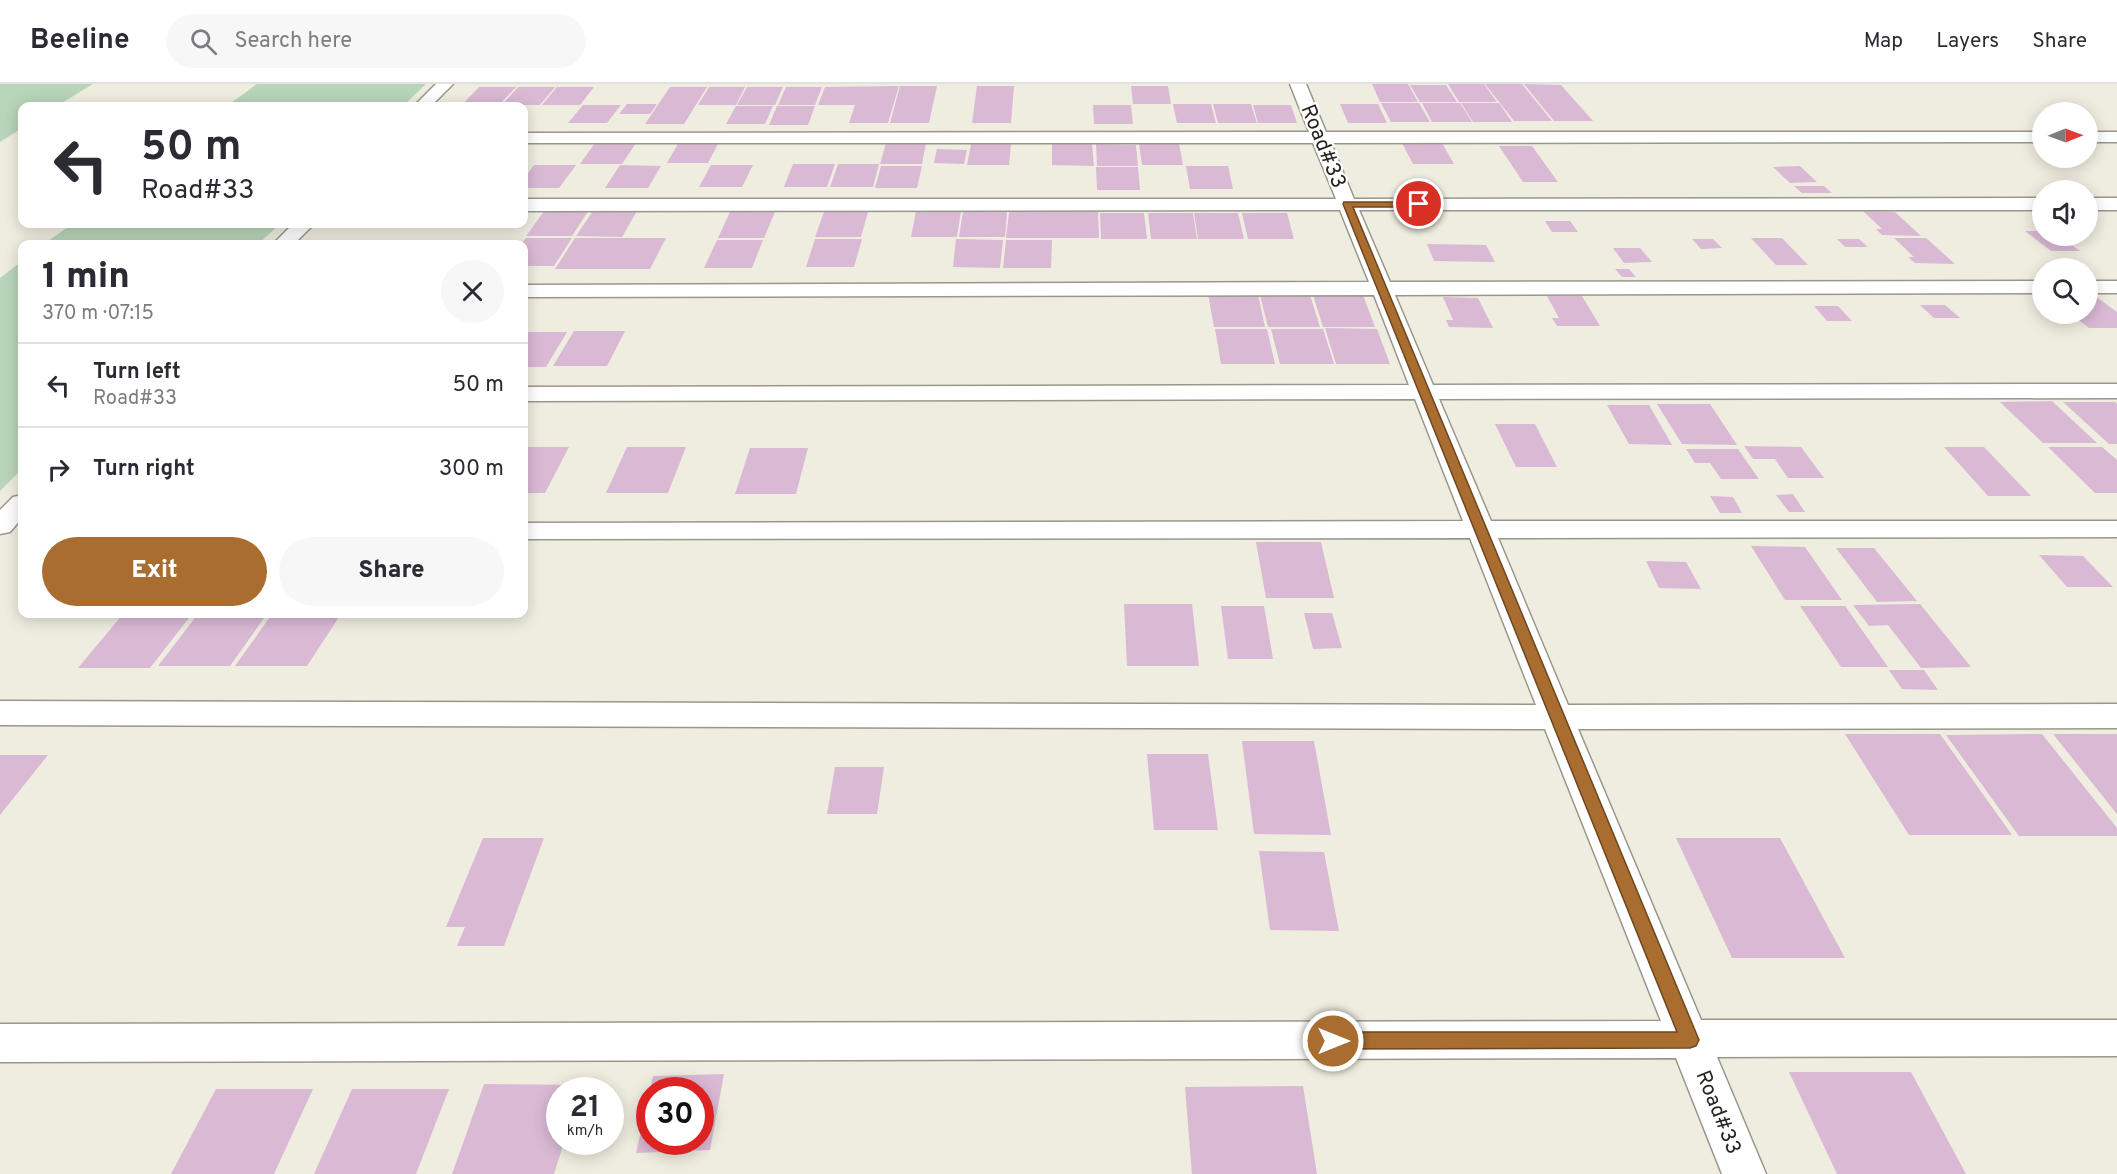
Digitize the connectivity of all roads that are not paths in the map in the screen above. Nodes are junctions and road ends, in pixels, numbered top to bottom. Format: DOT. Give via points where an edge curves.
graph roads {
  1 [pos="445,84"];
  2 [pos="1298,84"];
  3 [pos="426,102"];
  4 [pos="1320,137"];
  5 [pos="2032,137"];
  6 [pos="2098,137"];
  7 [pos="2117,137"];
  8 [pos="528,138"];
  9 [pos="1347,204"];
  10 [pos="2032,204"];
  11 [pos="2098,204"];
  12 [pos="2117,204"];
  13 [pos="528,205"];
  14 [pos="300,228"];
  15 [pos="287,240"];
  16 [pos="2032,287"];
  17 [pos="2098,287"];
  18 [pos="2117,287"];
  19 [pos="1382,288"];
  20 [pos="528,291"];
  21 [pos="1424,391"];
  22 [pos="2117,391"];
  23 [pos="528,394"];
  24 [pos="18,507"];
  25 [pos="0,526"];
  26 [pos="1480,529"];
  27 [pos="2117,530"];
  28 [pos="528,531"];
  29 [pos="0,533"];
  30 [pos="18,533"];
  31 [pos="0,713"];
  32 [pos="2117,716"];
  33 [pos="1557,717"];
  34 [pos="2117,1038"];
  35 [pos="1690,1040"];
  36 [pos="0,1044"];
  37 [pos="1744,1174"];
  1 -- 3 [label="street"];
  2 -- 4 [label="street, Road#33"];
  4 -- 5 [label="street"];
  4 -- 8 [label="street"];
  4 -- 9 [label="street, Road#33"];
  6 -- 7 [label="street"];
  9 -- 10 [label="street"];
  9 -- 13 [label="street"];
  9 -- 19 [label="street, Road#33"];
  11 -- 12 [label="street"];
  14 -- 15 [label="street"];
  16 -- 19 [label="street"];
  17 -- 18 [label="street"];
  19 -- 20 [label="street"];
  19 -- 21 [label="street, Road#33"];
  21 -- 22 [label="street"];
  21 -- 23 [label="street"];
  21 -- 26 [label="street, Road#33"];
  24 -- 25 [label="street"];
  26 -- 27 [label="street"];
  26 -- 28 [label="street"];
  26 -- 33 [label="street, Road#33"];
  29 -- 30 [label="street"];
  31 -- 33 [label="street"];
  32 -- 33 [label="street"];
  33 -- 35 [label="street, Road#33"];
  34 -- 35 [label="street"];
  35 -- 36 [label="street"];
  35 -- 37 [label="street, Road#33"];
}
